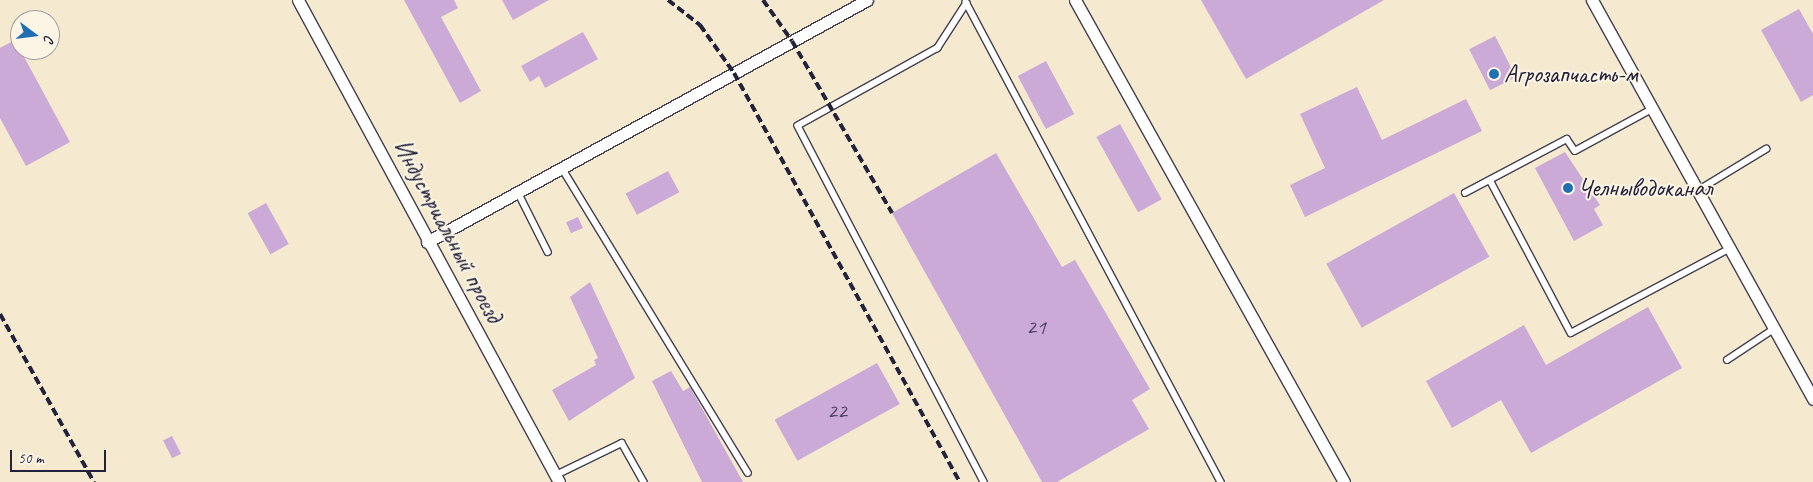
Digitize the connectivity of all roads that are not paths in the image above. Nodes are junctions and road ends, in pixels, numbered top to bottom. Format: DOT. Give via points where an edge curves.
graph roads {
  1 [pos="298,0"];
  2 [pos="867,0"];
  3 [pos="1075,0"];
  4 [pos="1592,0"];
  5 [pos="966,2"];
  6 [pos="1652,109"];
  7 [pos="1766,149"];
  8 [pos="562,168"];
  9 [pos="1490,180"];
  10 [pos="1697,191"];
  11 [pos="518,192"];
  12 [pos="1464,193"];
  13 [pos="427,242"];
  14 [pos="1729,249"];
  15 [pos="548,252"];
  16 [pos="1774,329"];
  17 [pos="1727,360"];
  18 [pos="1813,398"];
  19 [pos="748,473"];
  20 [pos="558,479"];
  21 [pos="644,482"];
  22 [pos="984,482"];
  23 [pos="1221,482"];
  24 [pos="1344,482"];
  1 -- 13 [label="street, Индустриальный проезд"];
  2 -- 8 [label="street"];
  3 -- 24 [label="street"];
  4 -- 6 [label="street"];
  5 -- 22 [label="lane" via="938,48 798,126"];
  5 -- 23 [label="lane"];
  6 -- 9 [label="lane" via="1575,151 1567,139"];
  6 -- 10 [label="street"];
  7 -- 10 [label="lane"];
  8 -- 11 [label="street"];
  8 -- 19 [label="lane"];
  9 -- 12 [label="lane"];
  9 -- 14 [label="lane" via="1571,333"];
  10 -- 14 [label="street"];
  11 -- 13 [label="street"];
  11 -- 15 [label="lane"];
  13 -- 20 [label="street, Индустриальный проезд"];
  14 -- 16 [label="street"];
  16 -- 17 [label="lane"];
  16 -- 18 [label="street"];
  20 -- 21 [label="lane" via="622,443"];
}
